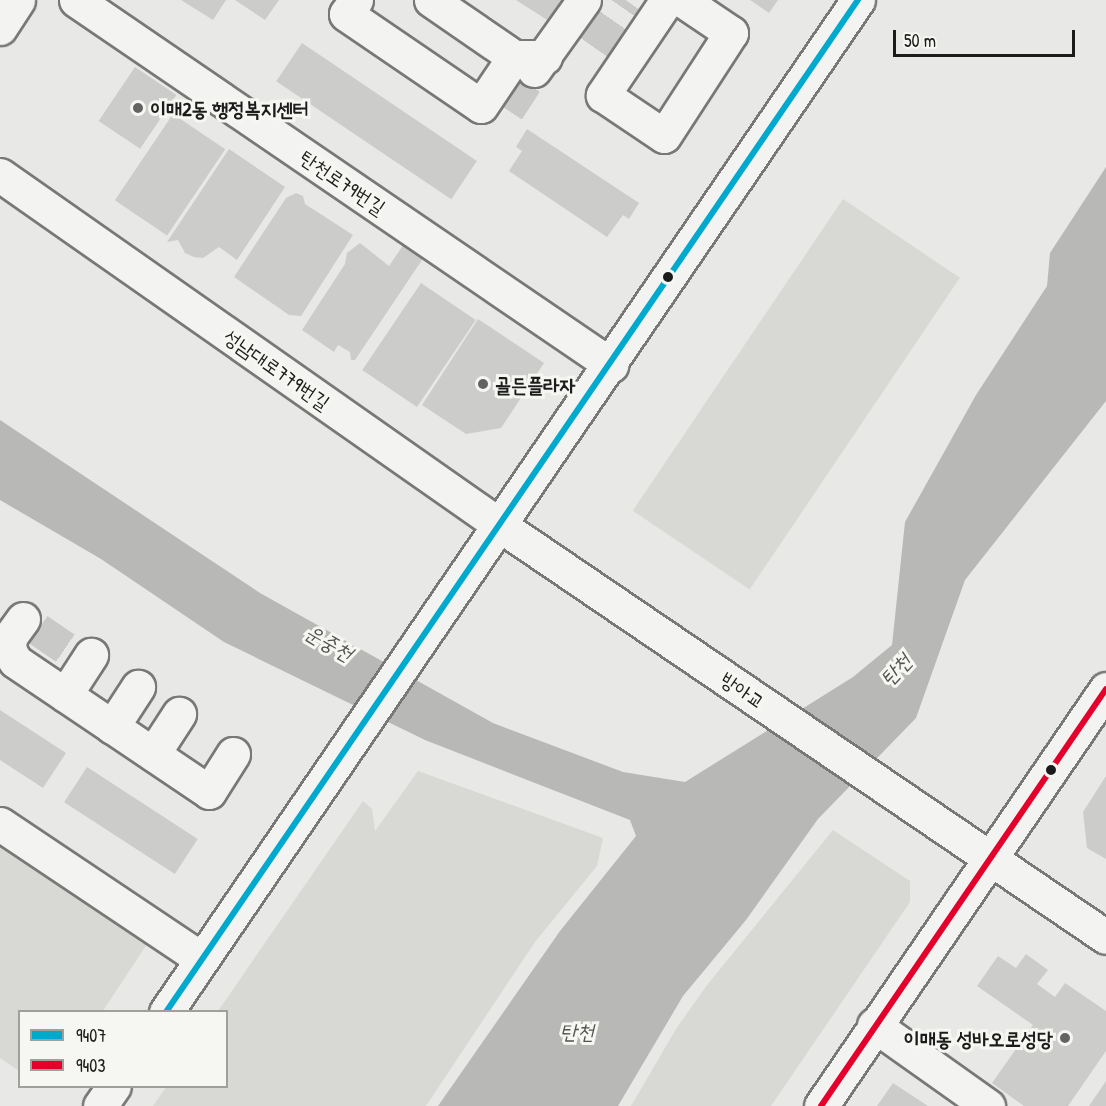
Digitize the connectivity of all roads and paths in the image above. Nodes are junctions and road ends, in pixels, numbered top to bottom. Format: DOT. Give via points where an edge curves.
graph roads {
  1 [pos="18,0"];
  2 [pos="76,0"];
  3 [pos="356,0"];
  4 [pos="431,0"];
  5 [pos="584,0"];
  6 [pos="667,0"];
  7 [pos="682,0"];
  8 [pos="858,0"];
  9 [pos="0,28"];
  10 [pos="531,61"];
  11 [pos="0,175"];
  12 [pos="611,365"];
  13 [pos="501,526"];
  14 [pos="554,561"];
  15 [pos="20,617"];
  16 [pos="91,655"];
  17 [pos="138,687"];
  18 [pos="1104,694"];
  19 [pos="65,695"];
  20 [pos="179,714"];
  21 [pos="112,727"];
  22 [pos="153,754"];
  23 [pos="233,754"];
  24 [pos="0,824"];
  25 [pos="990,857"];
  26 [pos="1106,937"];
  27 [pos="202,959"];
  28 [pos="166,1010"];
  29 [pos="874,1025"];
  30 [pos="113,1088"];
  31 [pos="100,1106"];
  32 [pos="821,1106"];
  33 [pos="988,1106"];
  1 -- 9 [label="street"];
  2 -- 12 [label="street, 탄천로79번길"];
  3 -- 10 [label="street" via="346,14 481,106"];
  4 -- 10 [label="street"];
  5 -- 10 [label="street"];
  6 -- 7 [label="street" via="603,95 664,136 731,33"];
  8 -- 12 [label="street"];
  11 -- 13 [label="street, 성남대로779번길"];
  12 -- 13 [label="street"];
  13 -- 14 [label="street, 성남대로779번길"];
  13 -- 27 [label="street"];
  14 -- 25 [label="street, 방아교"];
  15 -- 19 [label="street" via="10,637 9,649 15,661"];
  16 -- 19 [label="street"];
  17 -- 21 [label="street"];
  18 -- 25 [label="street"];
  19 -- 21 [label="street"];
  20 -- 22 [label="street"];
  21 -- 22 [label="street"];
  22 -- 23 [label="street" via="209,792"];
  24 -- 27 [label="street"];
  25 -- 26 [label="street"];
  25 -- 29 [label="street"];
  27 -- 28 [label="street"];
  29 -- 32 [label="street"];
  29 -- 33 [label="street"];
  30 -- 31 [label="street"];
}
